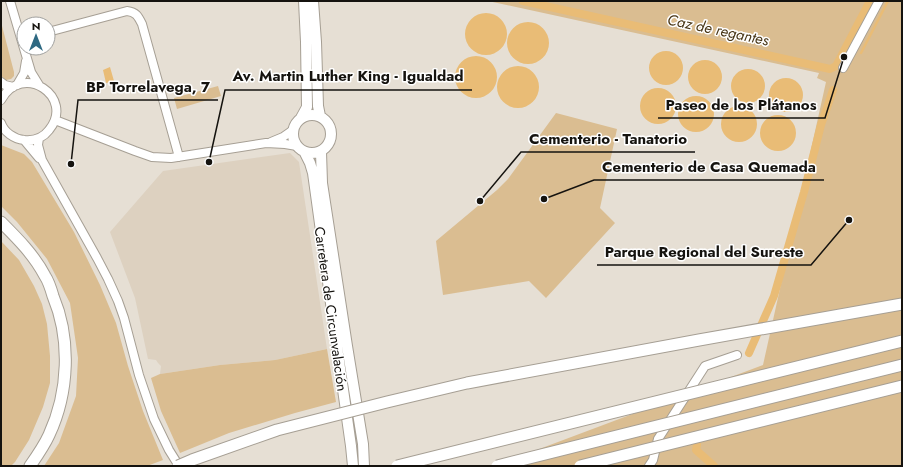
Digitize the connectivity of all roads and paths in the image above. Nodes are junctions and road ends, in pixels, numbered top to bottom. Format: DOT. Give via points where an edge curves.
graph roads {
  1 [pos="10,1"];
  2 [pos="304,1"];
  3 [pos="313,1"];
  4 [pos="879,1"];
  5 [pos="16,19"];
  6 [pos="56,30"];
  7 [pos="27,58"];
  8 [pos="843,68"];
  9 [pos="1,82"];
  10 [pos="39,85"];
  11 [pos="15,86"];
  12 [pos="1,100"];
  13 [pos="320,116"];
  14 [pos="301,118"];
  15 [pos="55,120"];
  16 [pos="1,123"];
  17 [pos="293,130"];
  18 [pos="39,138"];
  19 [pos="24,140"];
  20 [pos="266,143"];
  21 [pos="296,146"];
  22 [pos="321,152"];
  23 [pos="305,153"];
  24 [pos="179,157"];
  25 [pos="42,160"];
  26 [pos="1,222"];
  27 [pos="902,304"];
  28 [pos="902,340"];
  29 [pos="737,356"];
  30 [pos="902,365"];
  31 [pos="902,386"];
  32 [pos="30,466"];
  33 [pos="178,466"];
  34 [pos="353,466"];
  35 [pos="364,466"];
  36 [pos="397,466"];
  37 [pos="497,466"];
  38 [pos="580,466"];
  39 [pos="649,466"];
  1 -- 5 [label="street"];
  2 -- 14 [label="main road" via="307,107"];
  3 -- 13 [label="main road"];
  4 -- 8 [label="street"];
  6 -- 24 [label="street" via="126,11 138,16"];
  7 -- 10 [label="street" via="31,72"];
  7 -- 11 [label="street" via="24,73"];
  9 -- 11 [label="street"];
  10 -- 11 [label="street" via="27,83"];
  10 -- 15 [label="street" via="53,100 56,109"];
  11 -- 12 [label="street"];
  13 -- 14 [label="main road" via="310,115"];
  13 -- 22 [label="main road" via="330,125 332,133 331,142"];
  14 -- 17 [label="main road"];
  15 -- 18 [label="street" via="46,134"];
  15 -- 24 [label="street" via="152,157"];
  16 -- 19 [label="street" via="7,132"];
  17 -- 20 [label="street"];
  17 -- 21 [label="main road"];
  18 -- 19 [label="street"];
  18 -- 25 [label="street"];
  19 -- 25 [label="street"];
  20 -- 21 [label="street"];
  20 -- 24 [label="street"];
  21 -- 23 [label="main road"];
  22 -- 23 [label="main road"];
  22 -- 35 [label="main road, Carretera de Circunvalación" via="322,183 363,444"];
  23 -- 34 [label="main road, Carretera de Circunvalación" via="313,173"];
  25 -- 33 [label="street" via="118,301 154,419"];
  26 -- 32 [label="highway" via="26,247 46,276 56,302 65,348 65,374 58,412 50,434"];
  27 -- 33 [label="highway, bridge" via="467,383 277,430"];
  28 -- 36 [label="highway, bridge"];
  29 -- 39 [label="street" via="706,366 658,439"];
  30 -- 37 [label="highway, bridge"];
  31 -- 38 [label="highway, bridge"];
}
